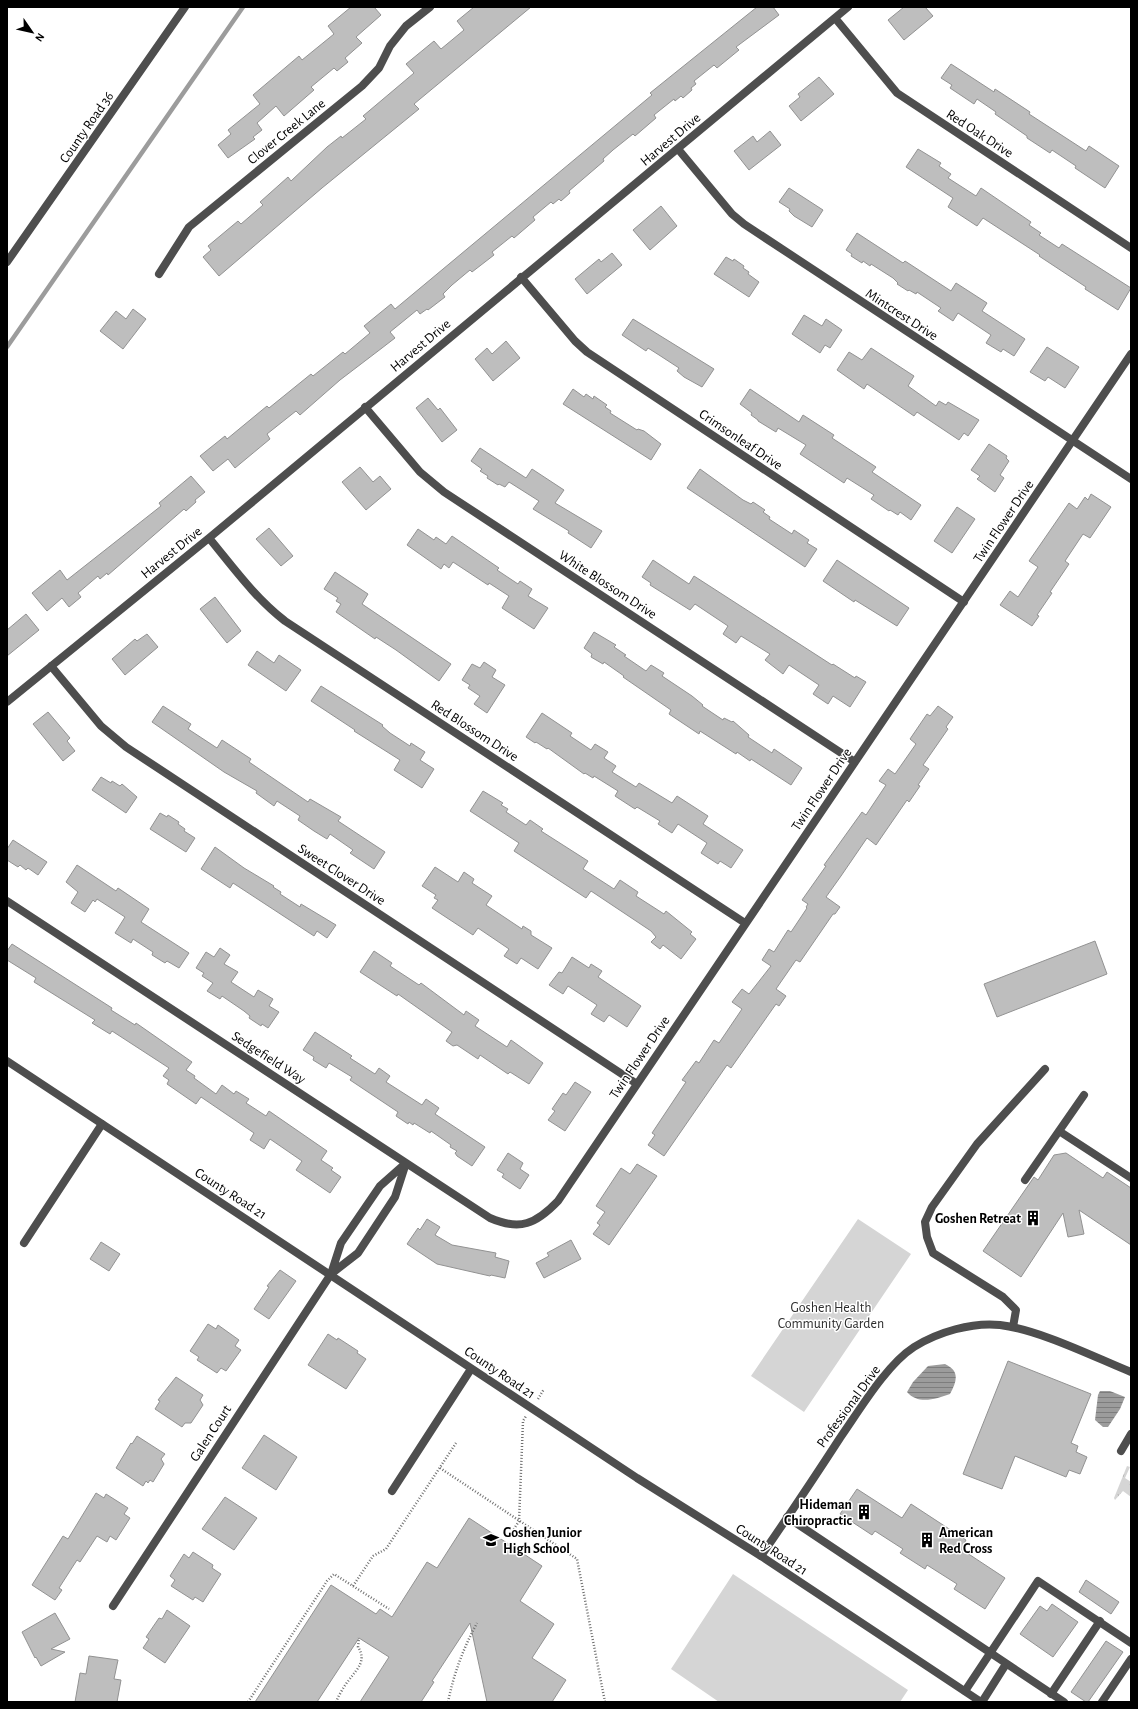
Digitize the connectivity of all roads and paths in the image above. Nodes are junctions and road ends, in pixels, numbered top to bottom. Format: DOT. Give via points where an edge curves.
graph roads {
  1 [pos="185,7"];
  2 [pos="430,7"];
  3 [pos="848,7"];
  4 [pos="835,18"];
  5 [pos="678,149"];
  6 [pos="1131,248"];
  7 [pos="7,262"];
  8 [pos="159,274"];
  9 [pos="521,277"];
  10 [pos="1131,354"];
  11 [pos="365,407"];
  12 [pos="1073,441"];
  13 [pos="1131,479"];
  14 [pos="209,538"];
  15 [pos="964,602"];
  16 [pos="51,666"];
  17 [pos="7,702"];
  18 [pos="855,762"];
  19 [pos="7,901"];
  20 [pos="745,923"];
  21 [pos="7,1061"];
  22 [pos="1045,1069"];
  23 [pos="637,1084"];
  24 [pos="1084,1095"];
  25 [pos="102,1124"];
  26 [pos="1059,1131"];
  27 [pos="406,1163"];
  28 [pos="1131,1178"];
  29 [pos="1025,1180"];
  30 [pos="520,1225"];
  31 [pos="24,1243"];
  32 [pos="331,1274"];
  33 [pos="1013,1327"];
  34 [pos="471,1369"];
  35 [pos="1131,1372"];
  36 [pos="544,1389"];
  37 [pos="531,1408"];
  38 [pos="1131,1434"];
  39 [pos="456,1443"];
  40 [pos="1121,1451"];
  41 [pos="440,1468"];
  42 [pos="392,1491"];
  43 [pos="787,1517"];
  44 [pos="519,1521"];
  45 [pos="509,1537"];
  46 [pos="761,1556"];
  47 [pos="353,1586"];
  48 [pos="113,1606"];
  49 [pos="388,1609"];
  50 [pos="1100,1621"];
  51 [pos="477,1623"];
  52 [pos="359,1638"];
  53 [pos="1131,1643"];
  54 [pos="990,1653"];
  55 [pos="1131,1659"];
  56 [pos="1006,1664"];
  57 [pos="965,1691"];
  58 [pos="1051,1694"];
  59 [pos="977,1701"];
  60 [pos="248,1702"];
  61 [pos="336,1702"];
  62 [pos="448,1702"];
  63 [pos="605,1702"];
  64 [pos="1064,1702"];
  65 [pos="1102,1702"];
  1 -- 7 [label="street, County Road 36"];
  2 -- 8 [label="street, Clover Creek Lane" via="406,26 390,46 379,68 362,86 189,227"];
  3 -- 4 [label="street, Harvest Drive"];
  4 -- 5 [label="street, Harvest Drive"];
  4 -- 6 [label="street, Red Oak Drive" via="897,93"];
  5 -- 9 [label="street, Harvest Drive"];
  5 -- 12 [label="street, Mintcrest Drive" via="732,214 744,224"];
  9 -- 11 [label="street, Harvest Drive"];
  9 -- 15 [label="street, Crimsonleaf Drive" via="587,352"];
  10 -- 12 [label="street, Twin Flower Drive"];
  11 -- 14 [label="street, Harvest Drive"];
  11 -- 18 [label="street, White Blossom Drive" via="420,472 444,492"];
  12 -- 13 [label="street, Mintcrest Drive"];
  12 -- 15 [label="street, Twin Flower Drive"];
  14 -- 16 [label="street, Harvest Drive"];
  14 -- 20 [label="street, Red Blossom Drive" via="270,610 285,621"];
  15 -- 18 [label="street, Twin Flower Drive"];
  16 -- 17 [label="street, Harvest Drive"];
  16 -- 23 [label="street, Sweet Clover Drive" via="101,726 126,747"];
  18 -- 20 [label="street, Twin Flower Drive"];
  19 -- 27 [label="street, Sedgefield Way"];
  20 -- 23 [label="street, Twin Flower Drive"];
  21 -- 25 [label="street, County Road 21"];
  22 -- 33 [label="street" via="973,1150 932,1207 925,1222 933,1253 1003,1297 1016,1310"];
  23 -- 30 [label="street, Twin Flower Drive" via="558,1201 537,1220"];
  24 -- 26 [label="street"];
  25 -- 31 [label="street"];
  25 -- 32 [label="street, County Road 21"];
  26 -- 28 [label="street"];
  26 -- 29 [label="street"];
  27 -- 30 [label="street, Sedgefield Way" via="490,1218 502,1224"];
  27 -- 32 [label="street" via="380,1186 341,1243"];
  27 -- 32 [label="street" via="396,1197 358,1253"];
  32 -- 34 [label="street, County Road 21"];
  32 -- 48 [label="street, Galen Court"];
  33 -- 35 [label="street, Professional Drive" via="1054,1340"];
  33 -- 43 [label="street, Professional Drive" via="974,1326 952,1330 932,1337 913,1348 897,1362 869,1396"];
  34 -- 37 [label="street, County Road 21"];
  34 -- 42 [label="street"];
  36 -- 37 [label="path"];
  37 -- 44 [label="path" via="523,1420"];
  37 -- 46 [label="street, County Road 21"];
  38 -- 40 [label="street"];
  39 -- 41 [label="path"];
  41 -- 44 [label="path"];
  41 -- 47 [label="path" via="386,1549 373,1556"];
  43 -- 46 [label="street, Professional Drive"];
  43 -- 54 [label="street"];
  44 -- 45 [label="path"];
  44 -- 63 [label="path" via="577,1560"];
  46 -- 57 [label="street, County Road 21"];
  47 -- 49 [label="path"];
  47 -- 60 [label="path" via="334,1574 327,1581"];
  50 -- 53 [label="street"];
  50 -- 54 [label="street" via="1038,1581"];
  50 -- 58 [label="street"];
  51 -- 62 [label="path" via="453,1675"];
  52 -- 61 [label="path" via="358,1647 362,1661"];
  54 -- 56 [label="street"];
  54 -- 57 [label="street"];
  55 -- 65 [label="street"];
  56 -- 58 [label="street"];
  56 -- 59 [label="street"];
  57 -- 59 [label="street, County Road 21"];
  58 -- 64 [label="street"];
}
